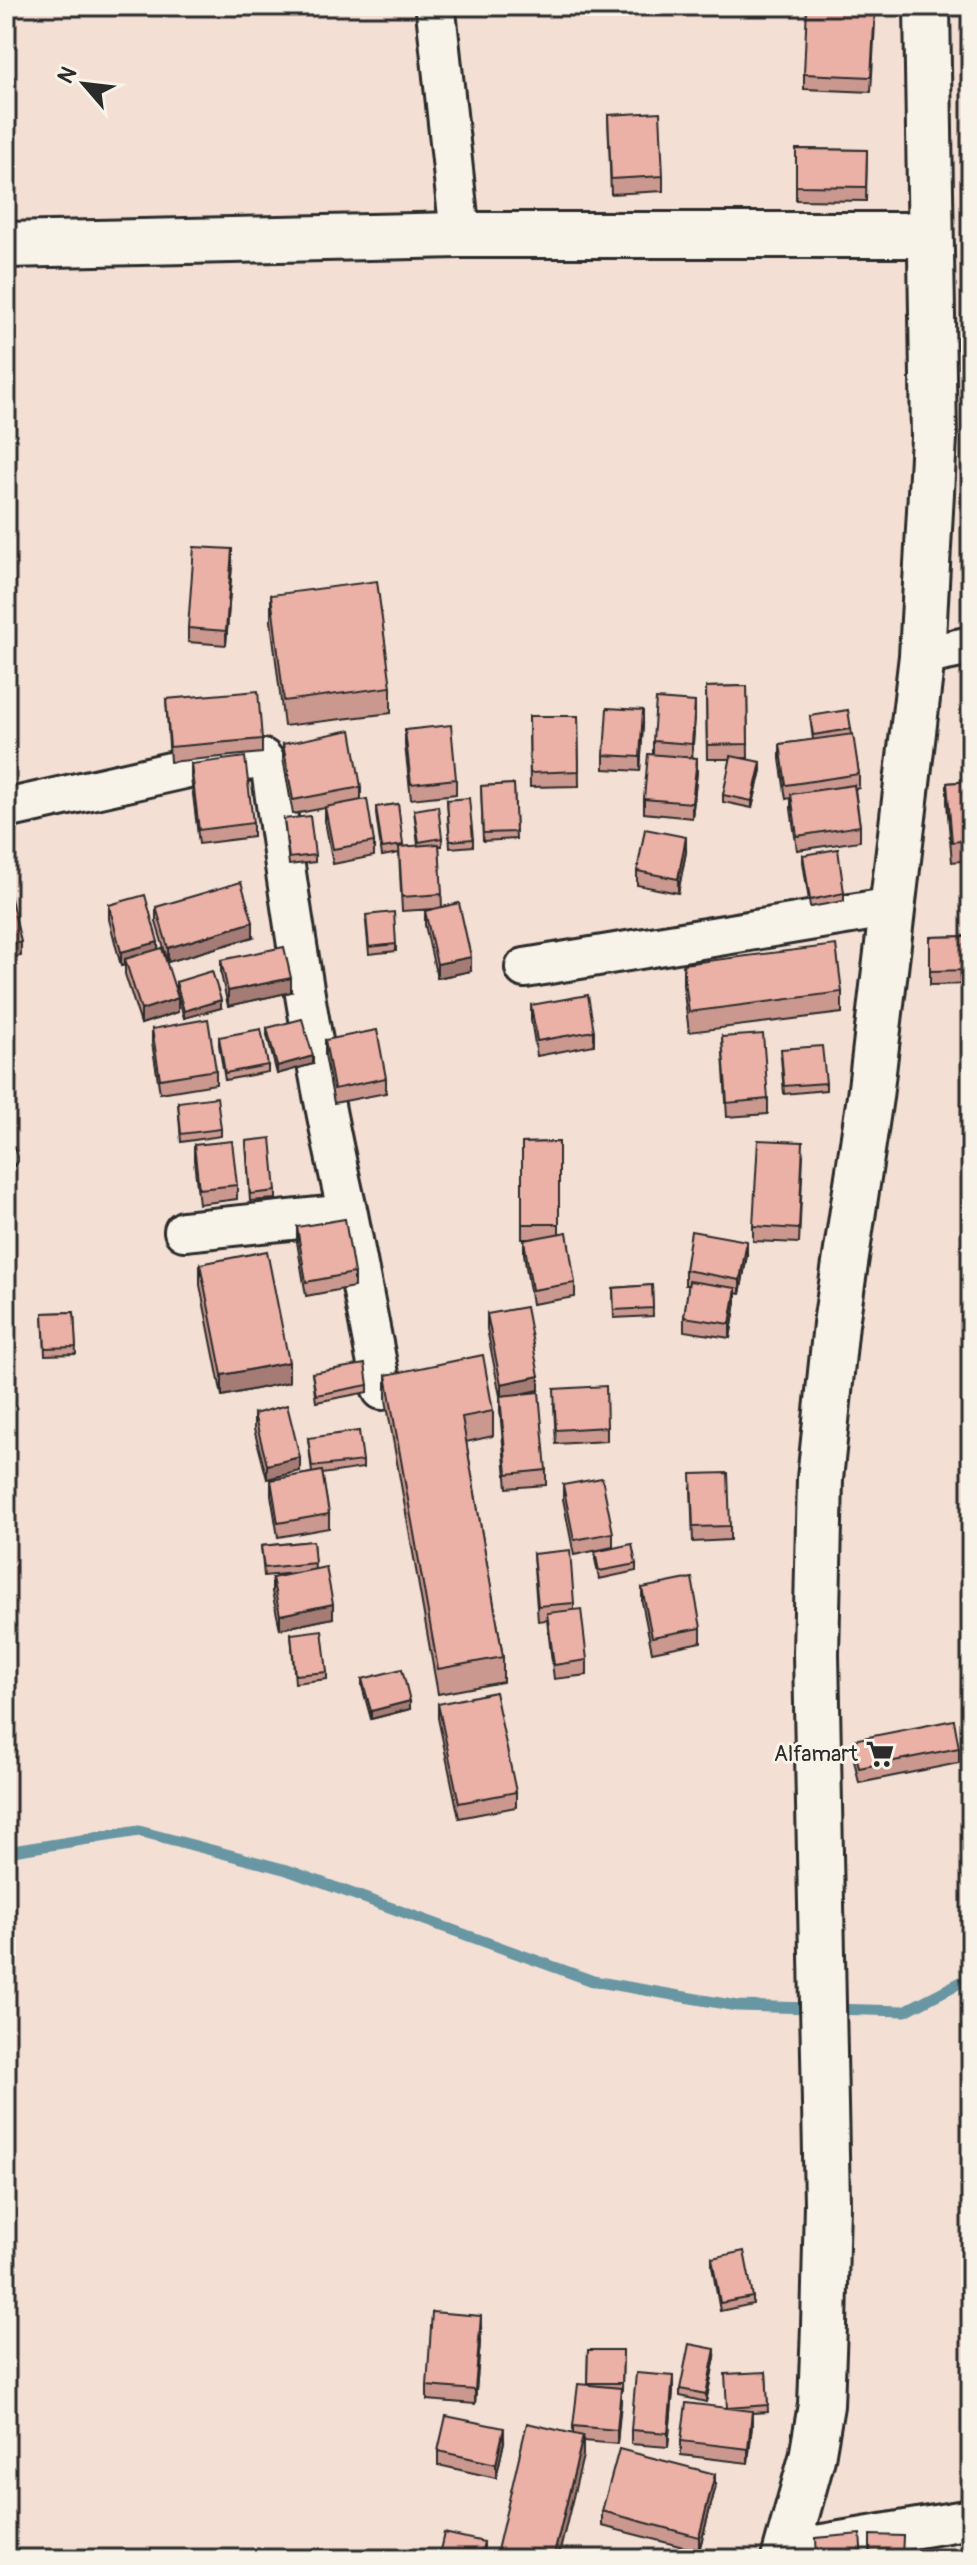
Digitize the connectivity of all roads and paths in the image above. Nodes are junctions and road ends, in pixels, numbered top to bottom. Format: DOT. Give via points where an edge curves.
graph roads {
  1 [pos="927,6"];
  2 [pos="436,11"];
  3 [pos="460,235"];
  4 [pos="930,235"];
  5 [pos="6,245"];
  6 [pos="971,646"];
  7 [pos="922,656"];
  8 [pos="6,809"];
  9 [pos="893,907"];
  10 [pos="525,968"];
  11 [pos="348,1214"];
  12 [pos="184,1231"];
  13 [pos="382,1390"];
  14 [pos="971,2519"];
  15 [pos="786,2554"];
  1 -- 4 [label="main road"];
  2 -- 3 [label="street"];
  3 -- 4 [label="main road"];
  3 -- 5 [label="main road"];
  4 -- 7 [label="main road" via="934,438"];
  6 -- 7 [label="street"];
  7 -- 9 [label="main road"];
  8 -- 11 [label="street" via="197,766 263,759 268,763 295,941"];
  9 -- 10 [label="street"];
  9 -- 15 [label="main road" via="820,1479 817,1834 827,2204 821,2405"];
  11 -- 12 [label="street"];
  11 -- 13 [label="street"];
  14 -- 15 [label="street"];
}
